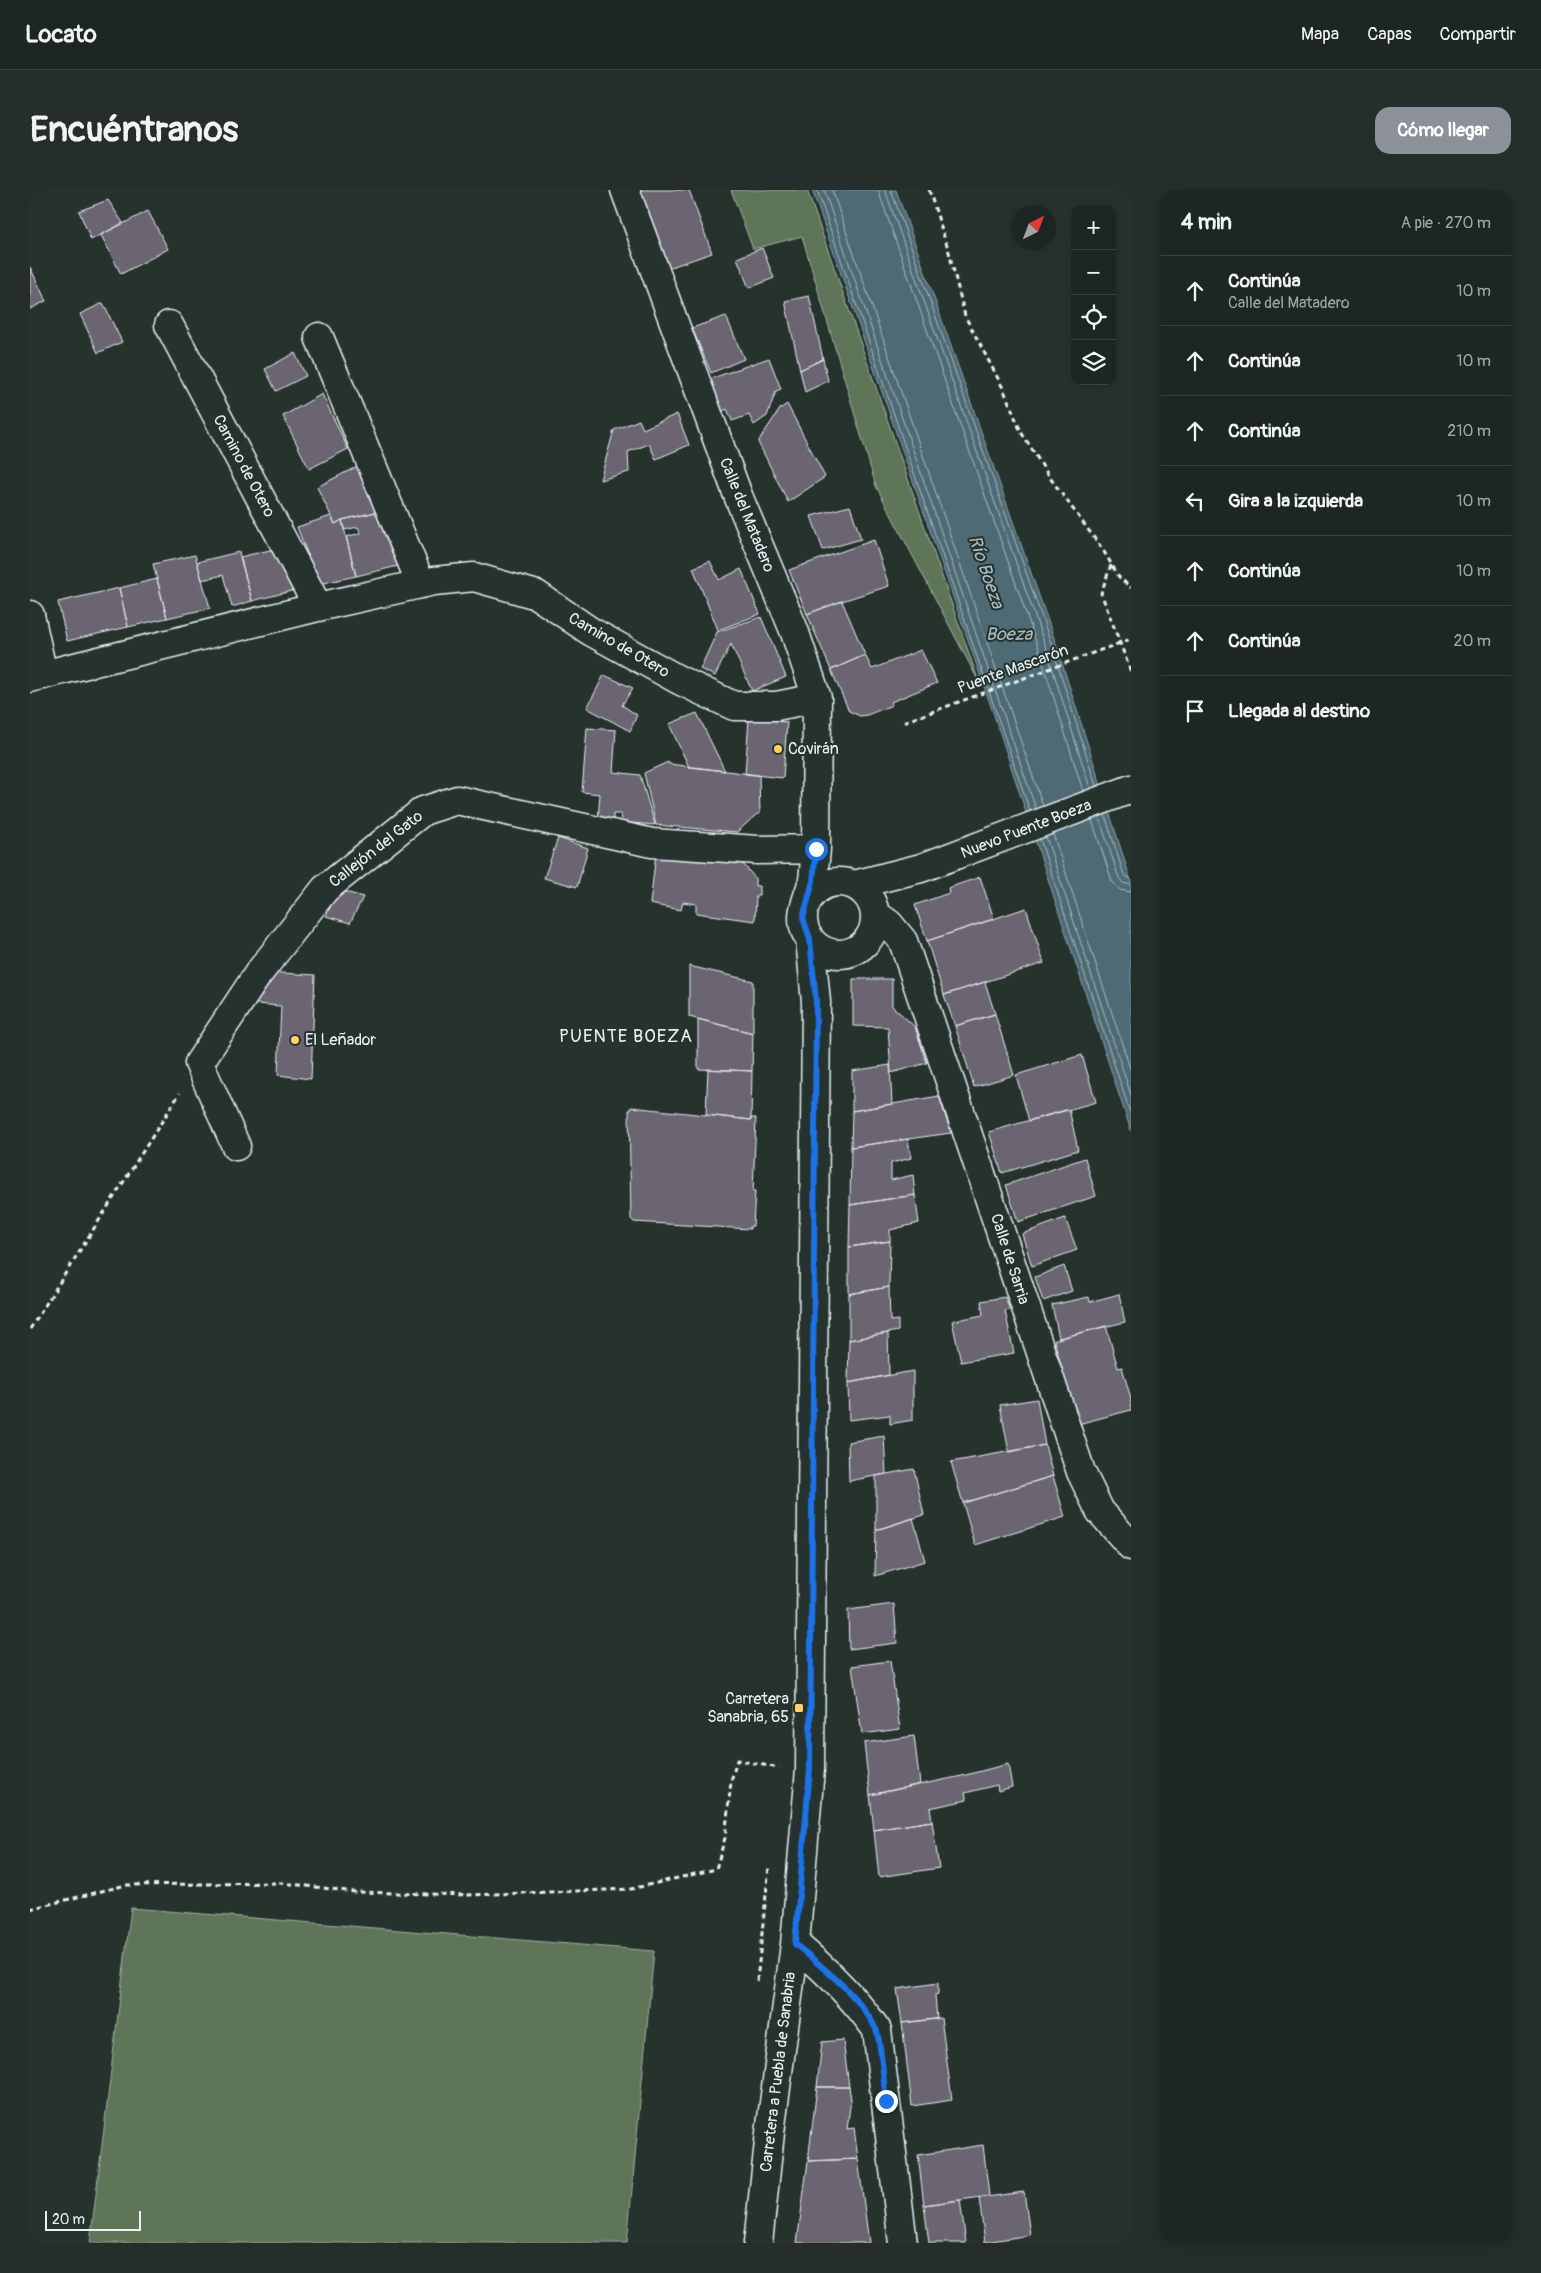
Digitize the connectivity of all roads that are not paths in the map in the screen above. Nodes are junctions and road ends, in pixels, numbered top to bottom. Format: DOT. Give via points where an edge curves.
graph roads {
  1 [pos="625,190"];
  2 [pos="169,325"];
  3 [pos="318,337"];
  4 [pos="422,584"];
  5 [pos="318,607"];
  6 [pos="30,615"];
  7 [pos="37,677"];
  8 [pos="817,698"];
  9 [pos="1131,788"];
  10 [pos="816,849"];
  11 [pos="913,871"];
  12 [pos="847,883"];
  13 [pos="806,902"];
  14 [pos="875,912"];
  15 [pos="810,939"];
  16 [pos="857,947"];
  17 [pos="910,960"];
  18 [pos="816,1002"];
  19 [pos="236,1146"];
  20 [pos="1131,1546"];
  21 [pos="795,1944"];
  22 [pos="758,2243"];
  23 [pos="903,2243"];
  1 -- 8 [label="street, Calle del Matadero" via="739,498 794,630"];
  2 -- 5 [label="street, Camino de Otero"];
  3 -- 4 [label="street"];
  4 -- 5 [label="street, Camino de Otero"];
  4 -- 8 [label="street, Camino de Otero" via="474,576 537,595 590,631 734,706 776,706"];
  5 -- 7 [label="street, Camino de Otero"];
  6 -- 7 [label="street"];
  8 -- 10 [label="street, Calle del Matadero"];
  9 -- 11 [label="street, Nuevo Puente Boeza"];
  10 -- 12 [label="street"];
  10 -- 13 [label="street, Calle del Matadero" via="813,881"];
  10 -- 19 [label="street, Callejón del Gato" via="758,850 652,844 457,800 423,811 325,889 258,974 199,1063"];
  11 -- 12 [label="street"];
  11 -- 14 [label="street"];
  12 -- 13 [label="street" via="820,887"];
  12 -- 14 [label="street" via="867,895"];
  13 -- 15 [label="street" via="803,918"];
  14 -- 16 [label="street" via="872,934"];
  14 -- 17 [label="street, Calle de Sarria" via="903,941"];
  15 -- 16 [label="street" via="827,952"];
  15 -- 18 [label="street, Carretera a Puebla de Sanabria"];
  16 -- 17 [label="street" via="888,947"];
  16 -- 18 [label="street"];
  17 -- 20 [label="street, Calle de Sarria" via="1081,1472 1100,1511"];
  18 -- 21 [label="street, Carretera a Puebla de Sanabria" via="810,1769"];
  21 -- 22 [label="street, Carretera a Puebla de Sanabria"];
  21 -- 23 [label="street" via="830,1973 860,2006 876,2030"];
}
